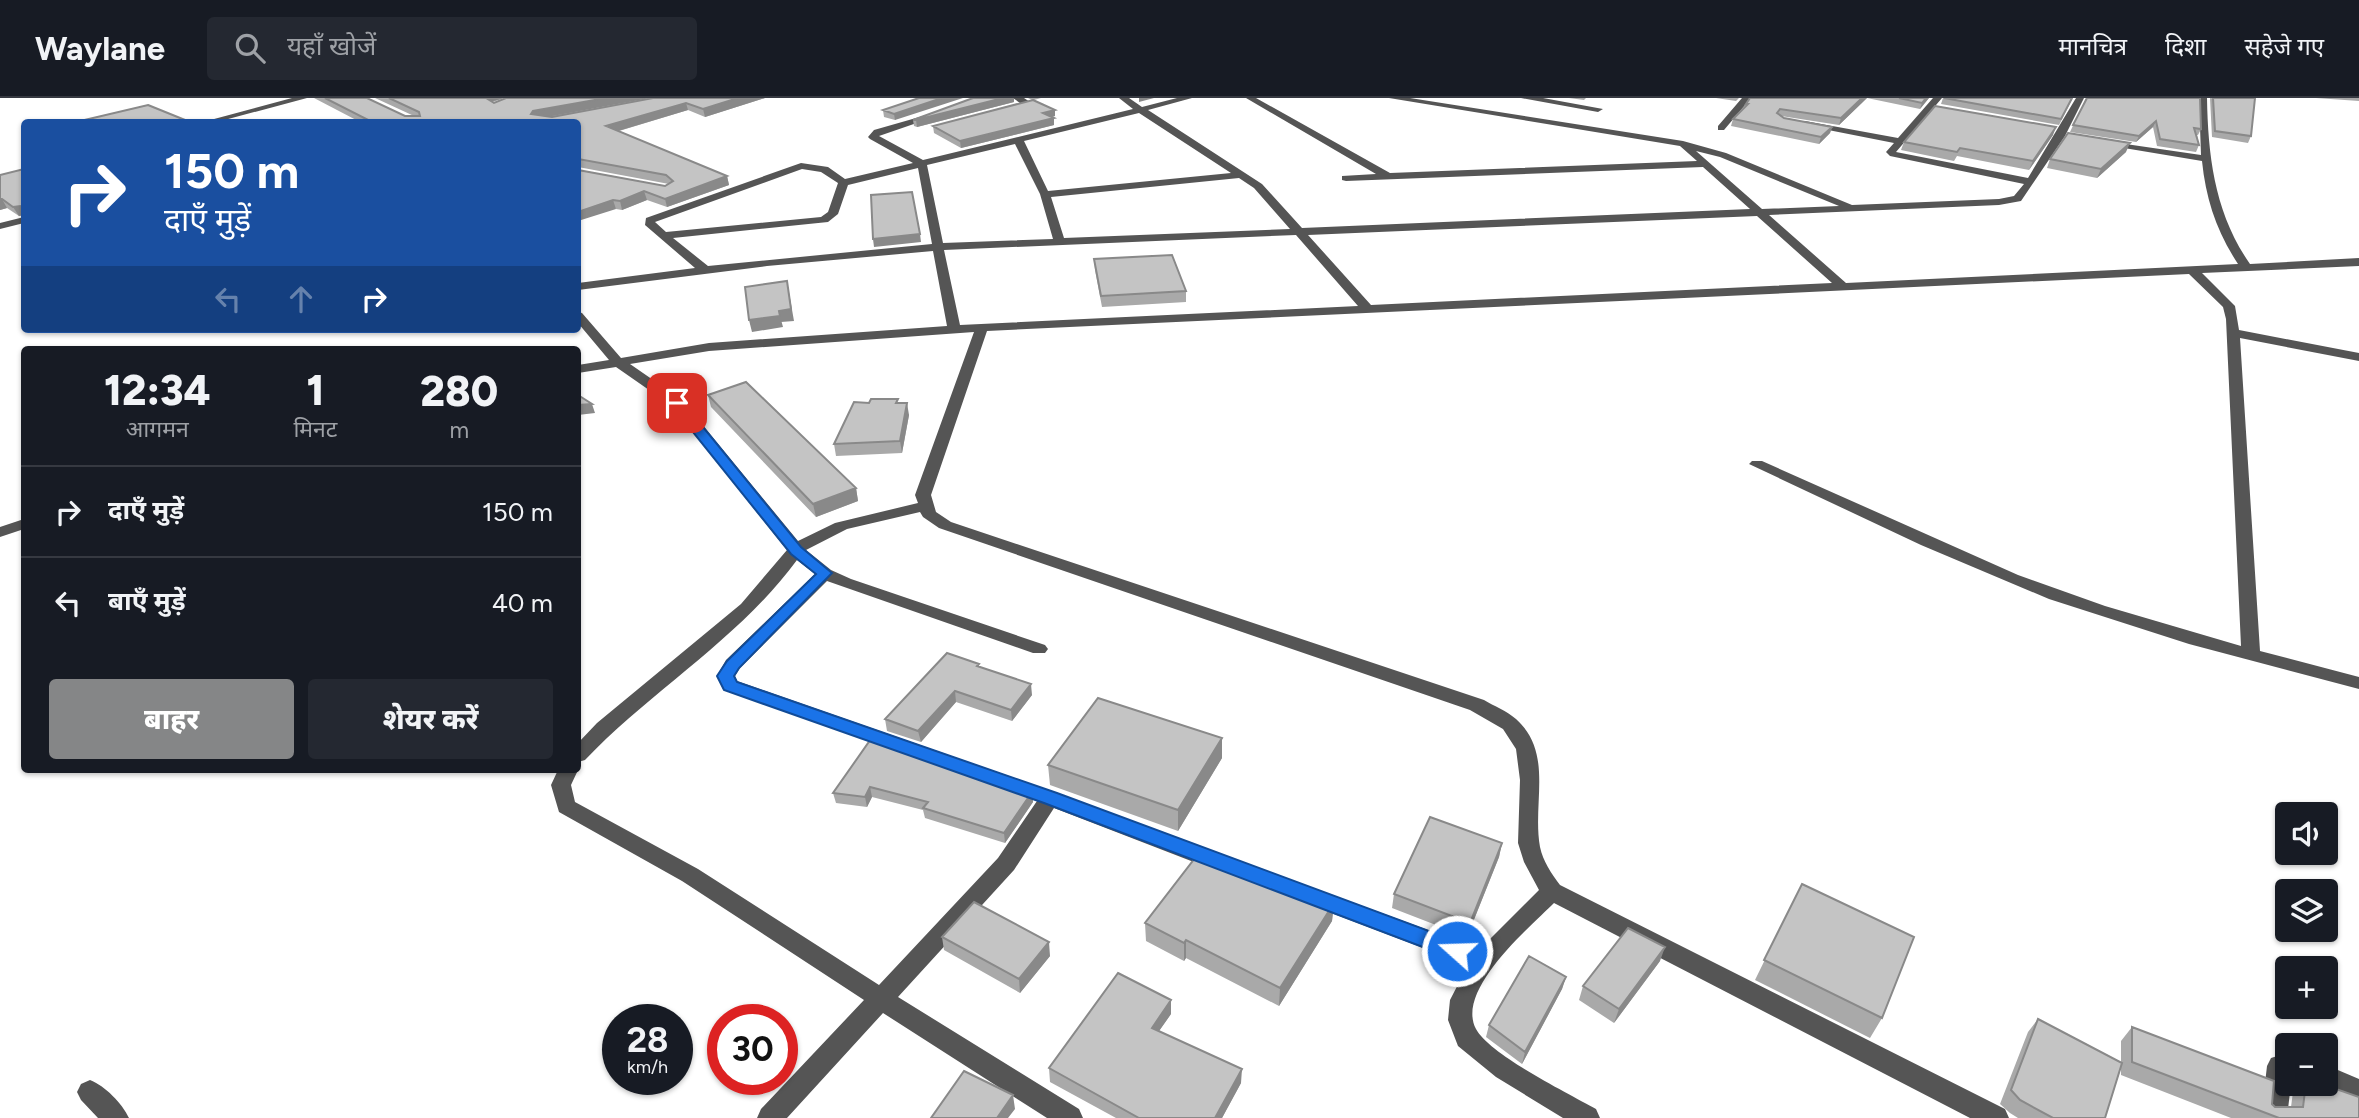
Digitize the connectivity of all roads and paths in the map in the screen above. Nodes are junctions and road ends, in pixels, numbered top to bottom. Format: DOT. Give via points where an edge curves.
graph roads {
  1 [pos="303,98"];
  2 [pos="1017,98"];
  3 [pos="1123,98"];
  4 [pos="1188,98"];
  5 [pos="1250,98"];
  6 [pos="1393,98"];
  7 [pos="1525,98"];
  8 [pos="1747,98"];
  9 [pos="1938,98"];
  10 [pos="2080,98"];
  11 [pos="2203,98"];
  12 [pos="1423,100"];
  13 [pos="1560,100"];
  14 [pos="1929,108"];
  15 [pos="1598,109"];
  16 [pos="1142,110"];
  17 [pos="941,111"];
  18 [pos="1943,111"];
  19 [pos="998,112"];
  20 [pos="220,119"];
  21 [pos="1796,121"];
  22 [pos="1721,128"];
  23 [pos="2049,129"];
  24 [pos="919,131"];
  25 [pos="2062,134"];
  26 [pos="2074,138"];
  27 [pos="879,140"];
  28 [pos="1018,140"];
  29 [pos="1901,141"];
  30 [pos="2088,141"];
  31 [pos="1683,144"];
  32 [pos="2207,159"];
  33 [pos="922,164"];
  34 [pos="1704,164"];
  35 [pos="1242,174"];
  36 [pos="1388,177"];
  37 [pos="1346,178"];
  38 [pos="2031,182"];
  39 [pos="843,183"];
  40 [pos="1045,194"];
  41 [pos="1854,208"];
  42 [pos="1756,211"];
  43 [pos="21,221"];
  44 [pos="0,226"];
  45 [pos="1298,230"];
  46 [pos="665,235"];
  47 [pos="1059,241"];
  48 [pos="940,247"];
  49 [pos="2359,262"];
  50 [pos="2246,267"];
  51 [pos="704,269"];
  52 [pos="2192,270"];
  53 [pos="581,286"];
  54 [pos="1842,286"];
  55 [pos="1366,307"];
  56 [pos="581,319"];
  57 [pos="982,328"];
  58 [pos="954,329"];
  59 [pos="2233,333"];
  60 [pos="2359,357"];
  61 [pos="617,361"];
  62 [pos="581,368"];
  63 [pos="1757,464"];
  64 [pos="924,506"];
  65 [pos="21,525"];
  66 [pos="0,531"];
  67 [pos="796,550"];
  68 [pos="825,573"];
  69 [pos="1039,649"];
  70 [pos="2251,655"];
  71 [pos="2359,683"];
  72 [pos="581,751"];
  73 [pos="567,773"];
  74 [pos="1050,798"];
  75 [pos="1235,869"];
  76 [pos="1552,891"];
  77 [pos="1300,893"];
  78 [pos="1483,960"];
  79 [pos="881,999"];
  80 [pos="2338,1081"];
  81 [pos="2359,1091"];
  82 [pos="90,1092"];
  83 [pos="2276,1096"];
  84 [pos="116,1118"];
  85 [pos="770,1118"];
  86 [pos="1070,1118"];
  87 [pos="1587,1118"];
  88 [pos="1996,1118"];
  89 [pos="2274,1118"];
  1 -- 20 [label="street"];
  2 -- 19 [label="street" via="1028,104"];
  3 -- 16 [label="street"];
  4 -- 16 [label="street"];
  5 -- 36 [label="street"];
  6 -- 12 [label="street"];
  7 -- 13 [label="street"];
  8 -- 22 [label="street"];
  9 -- 14 [label="street"];
  10 -- 25 [label="street"];
  11 -- 32 [label="street"];
  12 -- 31 [label="street"];
  13 -- 15 [label="street"];
  14 -- 18 [label="street"];
  14 -- 29 [label="street"];
  16 -- 28 [label="street"];
  16 -- 35 [label="street"];
  17 -- 27 [label="street" via="874,134"];
  21 -- 29 [label="street"];
  23 -- 25 [label="street"];
  24 -- 27 [label="street"];
  25 -- 26 [label="street"];
  25 -- 38 [label="street"];
  27 -- 33 [label="street"];
  28 -- 33 [label="street"];
  28 -- 40 [label="street"];
  29 -- 38 [label="street" via="1891,152 1898,156"];
  30 -- 32 [label="street"];
  31 -- 34 [label="street"];
  31 -- 41 [label="street" via="1723,155"];
  32 -- 50 [label="street" via="2222,228"];
  33 -- 39 [label="street"];
  33 -- 48 [label="street"];
  34 -- 36 [label="street"];
  34 -- 42 [label="street"];
  35 -- 40 [label="street"];
  35 -- 45 [label="street"];
  36 -- 37 [label="street"];
  38 -- 41 [label="street" via="2011,201"];
  39 -- 46 [label="street" via="833,214 824,220"];
  39 -- 46 [label="street" via="816,167 792,168 650,220"];
  40 -- 47 [label="street"];
  41 -- 42 [label="street"];
  42 -- 45 [label="street"];
  42 -- 54 [label="street"];
  43 -- 44 [label="street"];
  45 -- 47 [label="street"];
  45 -- 55 [label="street"];
  46 -- 51 [label="street"];
  47 -- 48 [label="street"];
  48 -- 51 [label="street"];
  48 -- 58 [label="street"];
  49 -- 50 [label="street"];
  50 -- 52 [label="street"];
  51 -- 53 [label="street"];
  52 -- 54 [label="street"];
  52 -- 59 [label="street" via="2228,306"];
  54 -- 55 [label="street"];
  55 -- 57 [label="street"];
  56 -- 61 [label="street"];
  57 -- 58 [label="street"];
  57 -- 64 [label="street" via="923,495"];
  58 -- 61 [label="street" via="709,346"];
  59 -- 60 [label="street"];
  59 -- 70 [label="street"];
  61 -- 62 [label="street"];
  61 -- 67 [label="street" via="677,403"];
  63 -- 70 [label="street" via="2097,610"];
  64 -- 67 [label="street" via="833,527"];
  64 -- 76 [label="street" via="944,525 1477,705 1510,724 1524,744 1530,777 1529,844 1538,872"];
  65 -- 66 [label="street"];
  67 -- 68 [label="street"];
  67 -- 72 [label="street" via="780,574 717,638 599,730"];
  68 -- 69 [label="street"];
  68 -- 74 [label="street" via="733,664 726,676 730,685"];
  70 -- 71 [label="street"];
  73 -- 79 [label="street" via="561,785 566,806 747,910"];
  74 -- 75 [label="street"];
  74 -- 79 [label="street" via="1006,863"];
  76 -- 78 [label="street"];
  76 -- 88 [label="street"];
  77 -- 78 [label="street"];
  78 -- 87 [label="street" via="1462,997 1465,1037 1487,1056"];
  79 -- 85 [label="street"];
  79 -- 86 [label="street"];
  80 -- 81 [label="street"];
  82 -- 84 [label="street"];
  83 -- 89 [label="street"];
}
